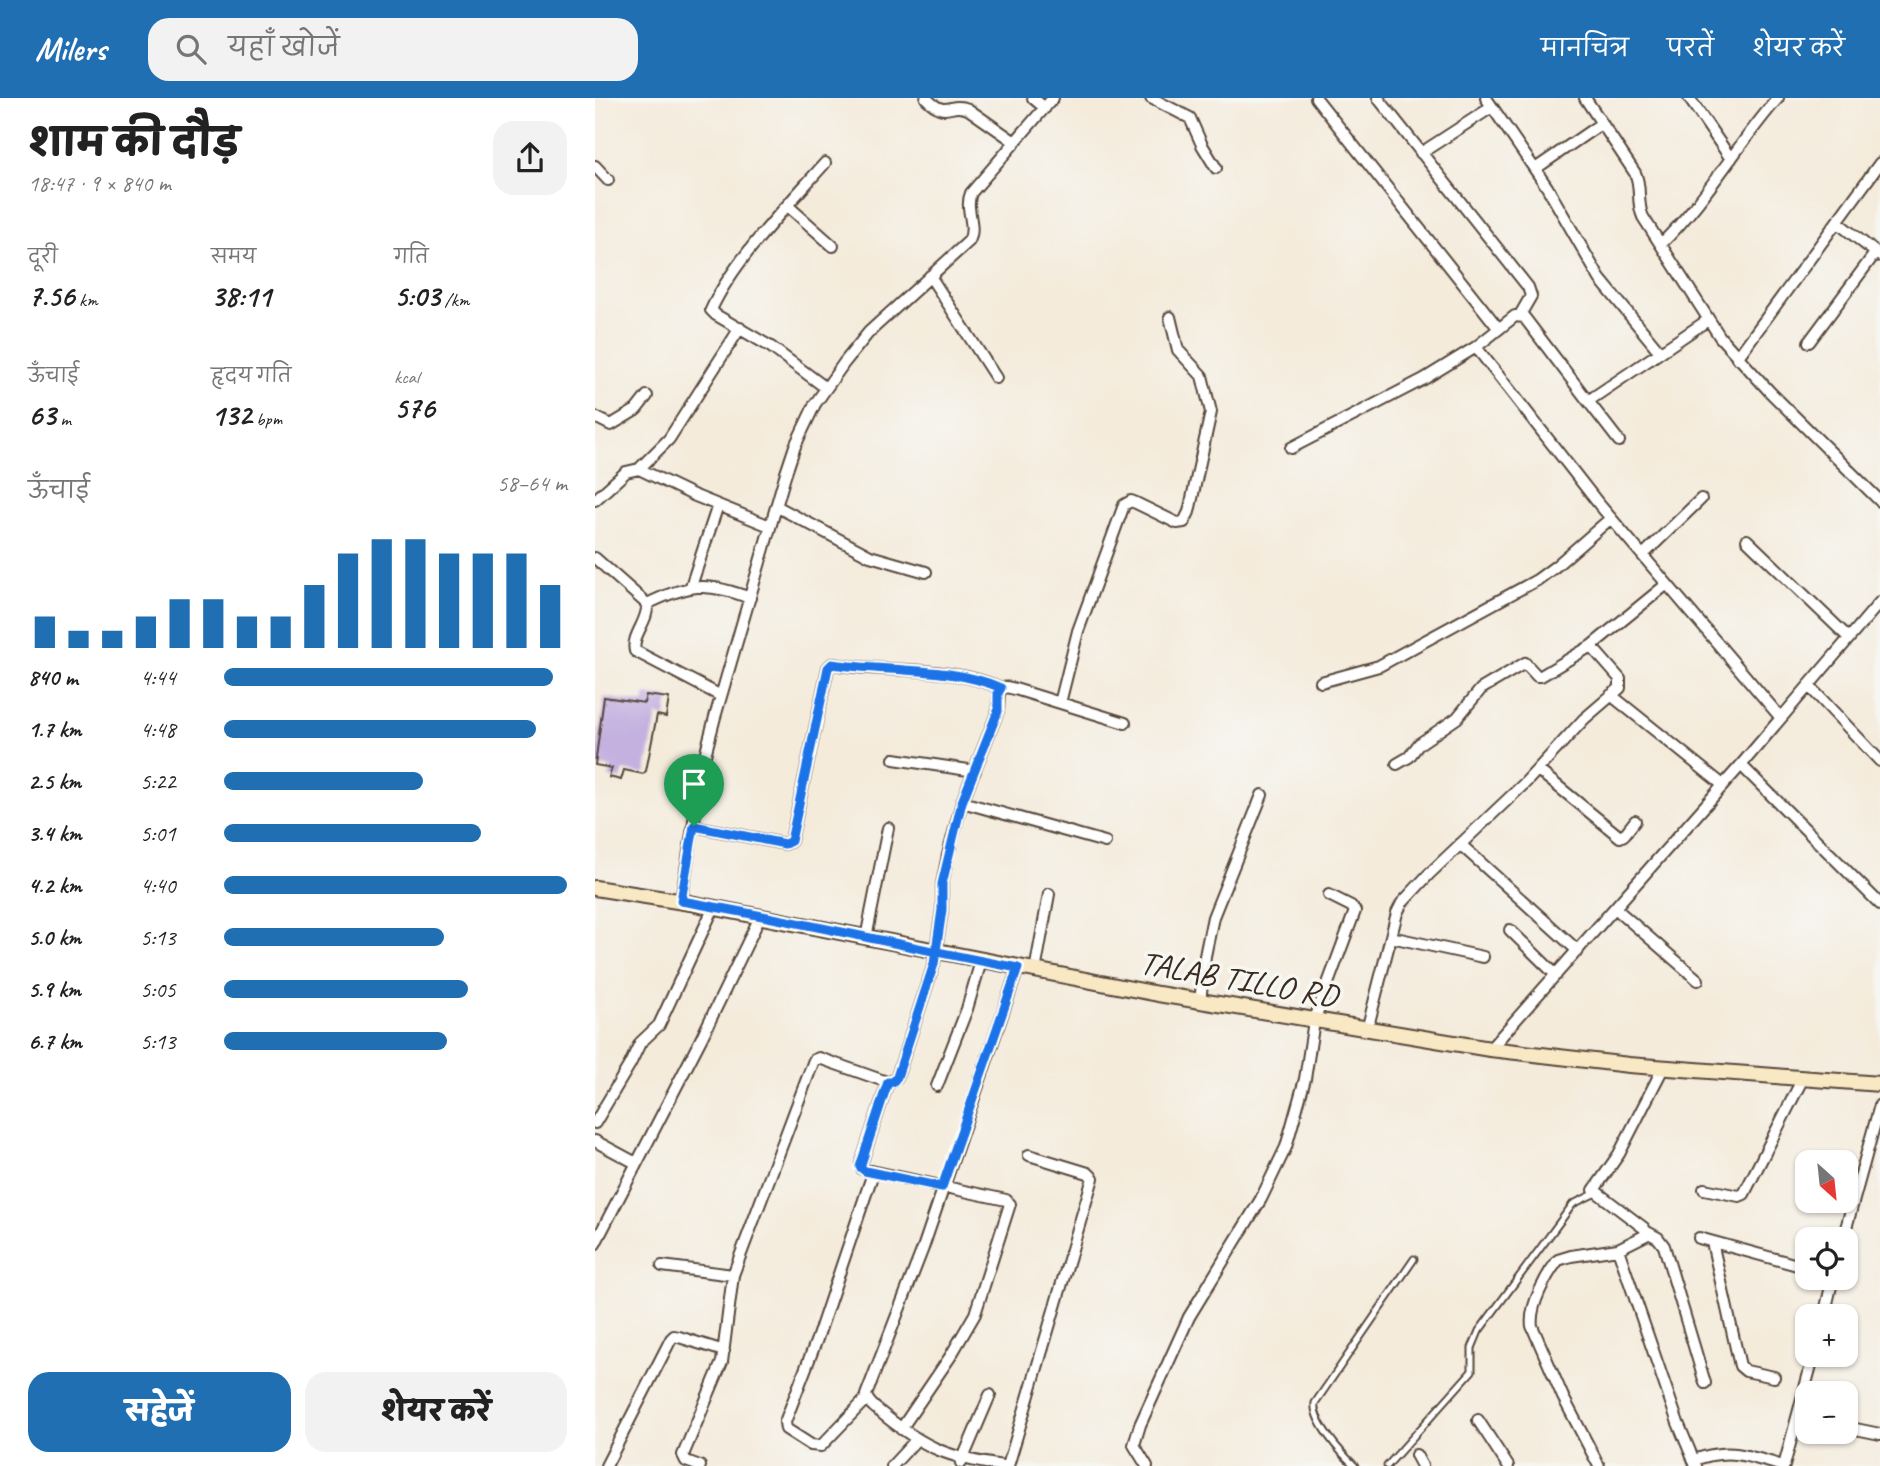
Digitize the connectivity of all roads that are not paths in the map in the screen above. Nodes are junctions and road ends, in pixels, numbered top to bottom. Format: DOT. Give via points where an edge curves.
graph roads {
  1 [pos="926,98"];
  2 [pos="1033,98"];
  3 [pos="1053,98"];
  4 [pos="1150,98"];
  5 [pos="1316,98"];
  6 [pos="1378,98"];
  7 [pos="1585,98"];
  8 [pos="1689,98"];
  9 [pos="1778,98"];
  10 [pos="1489,102"];
  11 [pos="1045,108"];
  12 [pos="1602,122"];
  13 [pos="1015,142"];
  14 [pos="1421,153"];
  15 [pos="1731,159"];
  16 [pos="825,163"];
  17 [pos="1880,163"];
  18 [pos="595,166"];
  19 [pos="1216,168"];
  20 [pos="1535,169"];
  21 [pos="608,180"];
  22 [pos="788,206"];
  23 [pos="1837,222"];
  24 [pos="1661,244"];
  25 [pos="833,246"];
  26 [pos="1878,254"];
  27 [pos="930,276"];
  28 [pos="1520,315"];
  29 [pos="1170,317"];
  30 [pos="1708,320"];
  31 [pos="740,328"];
  32 [pos="1499,329"];
  33 [pos="1809,342"];
  34 [pos="1476,347"];
  35 [pos="1660,352"];
  36 [pos="1737,358"];
  37 [pos="996,379"];
  38 [pos="826,388"];
  39 [pos="647,396"];
  40 [pos="1588,401"];
  41 [pos="595,417"];
  42 [pos="1619,441"];
  43 [pos="1291,448"];
  44 [pos="639,468"];
  45 [pos="1701,499"];
  46 [pos="595,500"];
  47 [pos="1880,501"];
  48 [pos="718,505"];
  49 [pos="776,506"];
  50 [pos="1611,518"];
  51 [pos="770,526"];
  52 [pos="1747,540"];
  53 [pos="1643,555"];
  54 [pos="595,558"];
  55 [pos="926,572"];
  56 [pos="1667,584"];
  57 [pos="691,586"];
  58 [pos="750,598"];
  59 [pos="1880,602"];
  60 [pos="647,604"];
  61 [pos="1849,638"];
  62 [pos="1591,646"];
  63 [pos="1321,682"];
  64 [pos="1809,686"];
  65 [pos="1001,688"];
  66 [pos="1611,695"];
  67 [pos="720,696"];
  68 [pos="1060,703"];
  69 [pos="1781,718"];
  70 [pos="1125,723"];
  71 [pos="894,759"];
  72 [pos="1880,761"];
  73 [pos="1397,764"];
  74 [pos="1741,765"];
  75 [pos="1538,770"];
  76 [pos="975,771"];
  77 [pos="1723,785"];
  78 [pos="1262,795"];
  79 [pos="962,802"];
  80 [pos="1635,821"];
  81 [pos="694,826"];
  82 [pos="888,828"];
  83 [pos="1105,842"];
  84 [pos="1460,844"];
  85 [pos="595,888"];
  86 [pos="1049,894"];
  87 [pos="1329,895"];
  88 [pos="681,901"];
  89 [pos="1880,904"];
  90 [pos="714,907"];
  91 [pos="1615,908"];
  92 [pos="760,916"];
  93 [pos="1510,930"];
  94 [pos="1391,937"];
  95 [pos="866,938"];
  96 [pos="1578,951"];
  97 [pos="936,952"];
  98 [pos="1483,957"];
  99 [pos="981,961"];
  100 [pos="1018,968"];
  101 [pos="1034,971"];
  102 [pos="1556,975"];
  103 [pos="1698,980"];
  104 [pos="1200,1002"];
  105 [pos="1314,1021"];
  106 [pos="1367,1030"];
  107 [pos="1490,1049"];
  108 [pos="1663,1068"];
  109 [pos="1803,1079"];
  110 [pos="888,1082"];
  111 [pos="1880,1084"];
  112 [pos="937,1086"];
  113 [pos="1880,1105"];
  114 [pos="595,1123"];
  115 [pos="595,1141"];
  116 [pos="1029,1155"];
  117 [pos="636,1163"];
  118 [pos="873,1173"];
  119 [pos="942,1187"];
  120 [pos="1704,1189"];
  121 [pos="1596,1193"];
  122 [pos="1846,1227"];
  123 [pos="1647,1232"];
  124 [pos="1699,1238"];
  125 [pos="1712,1241"];
  126 [pos="595,1244"];
  127 [pos="1618,1248"];
  128 [pos="1414,1259"];
  129 [pos="1795,1264"];
  130 [pos="662,1266"];
  131 [pos="733,1275"];
  132 [pos="724,1351"];
  133 [pos="1774,1377"];
  134 [pos="1705,1382"];
  135 [pos="990,1395"];
  136 [pos="866,1399"];
  137 [pos="1478,1420"];
  138 [pos="901,1429"];
  139 [pos="1858,1429"];
  140 [pos="1880,1434"];
  141 [pos="1795,1438"];
  142 [pos="917,1439"];
  143 [pos="1416,1455"];
  144 [pos="961,1463"];
  145 [pos="1695,1463"];
  146 [pos="1144,1465"];
  147 [pos="606,1466"];
  148 [pos="700,1466"];
  149 [pos="892,1466"];
  150 [pos="1005,1466"];
  151 [pos="1355,1466"];
  152 [pos="1387,1466"];
  153 [pos="1422,1466"];
  154 [pos="1508,1466"];
  155 [pos="1599,1466"];
  156 [pos="1784,1466"];
  1 -- 13 [label="street" via="942,110 968,109"];
  2 -- 11 [label="street"];
  3 -- 11 [label="street"];
  4 -- 19 [label="street" via="1190,118"];
  5 -- 32 [label="street"];
  6 -- 14 [label="street"];
  7 -- 12 [label="street"];
  8 -- 15 [label="street"];
  9 -- 15 [label="street"];
  10 -- 14 [label="street"];
  10 -- 20 [label="street"];
  11 -- 13 [label="street"];
  12 -- 20 [label="street"];
  12 -- 24 [label="street" via="1635,173 1640,210"];
  13 -- 27 [label="street" via="968,197 972,237"];
  14 -- 28 [label="street" via="1531,292"];
  15 -- 24 [label="street"];
  16 -- 22 [label="street"];
  17 -- 23 [label="street"];
  18 -- 21 [label="street"];
  20 -- 35 [label="street" via="1600,279"];
  22 -- 25 [label="street"];
  22 -- 31 [label="street" via="712,307 712,312"];
  23 -- 26 [label="street"];
  23 -- 36 [label="street"];
  24 -- 30 [label="street"];
  26 -- 33 [label="street"];
  27 -- 37 [label="street"];
  27 -- 38 [label="street" via="869,332"];
  28 -- 32 [label="street"];
  28 -- 40 [label="street"];
  29 -- 68 [label="street" via="1178,350 1202,376 1211,412 1189,512 1184,522 1177,523 1131,501 1124,505 1078,631"];
  30 -- 35 [label="street"];
  30 -- 36 [label="street"];
  31 -- 38 [label="street"];
  31 -- 44 [label="street" via="669,439"];
  32 -- 34 [label="street"];
  34 -- 43 [label="street"];
  34 -- 50 [label="street"];
  35 -- 40 [label="street"];
  36 -- 47 [label="street"];
  38 -- 49 [label="street" via="795,446"];
  39 -- 41 [label="street" via="636,410 611,425"];
  40 -- 42 [label="street"];
  44 -- 46 [label="street" via="626,472"];
  44 -- 48 [label="street"];
  45 -- 53 [label="street"];
  48 -- 51 [label="street"];
  48 -- 57 [label="street"];
  49 -- 51 [label="street"];
  49 -- 55 [label="street" via="870,556"];
  50 -- 53 [label="street"];
  50 -- 63 [label="street" via="1537,580 1379,666"];
  51 -- 58 [label="street"];
  52 -- 61 [label="street"];
  53 -- 56 [label="street"];
  54 -- 60 [label="street"];
  56 -- 62 [label="street"];
  56 -- 69 [label="street"];
  57 -- 58 [label="street"];
  57 -- 60 [label="street"];
  58 -- 67 [label="street"];
  59 -- 61 [label="street"];
  60 -- 67 [label="street" via="635,651"];
  61 -- 64 [label="street"];
  62 -- 66 [label="street" via="1621,681 1621,688"];
  62 -- 73 [label="street" via="1541,677 1525,663 1493,681 1457,718"];
  64 -- 69 [label="street"];
  64 -- 72 [label="street"];
  65 -- 68 [label="street"];
  65 -- 76 [label="street" via="998,711"];
  65 -- 81 [label="street" via="959,676 832,664 791,841 785,844"];
  66 -- 75 [label="street"];
  66 -- 77 [label="street"];
  67 -- 81 [label="street"];
  68 -- 70 [label="street"];
  69 -- 74 [label="street"];
  71 -- 76 [label="street"];
  74 -- 77 [label="street"];
  74 -- 89 [label="street"];
  75 -- 80 [label="street" via="1620,836"];
  75 -- 84 [label="street"];
  76 -- 79 [label="street"];
  77 -- 91 [label="street"];
  78 -- 104 [label="street" via="1213,918"];
  79 -- 83 [label="street"];
  79 -- 97 [label="street" via="942,884"];
  81 -- 88 [label="street"];
  82 -- 95 [label="street"];
  84 -- 94 [label="street" via="1402,903"];
  84 -- 96 [label="street"];
  85 -- 88 [label="main road, TALAB TILLO RD"];
  86 -- 101 [label="street"];
  87 -- 105 [label="street" via="1355,911"];
  88 -- 90 [label="main road, TALAB TILLO RD"];
  90 -- 92 [label="main road, TALAB TILLO RD"];
  90 -- 114 [label="street" via="659,1025 640,1043"];
  91 -- 96 [label="street"];
  91 -- 103 [label="street"];
  92 -- 95 [label="main road, TALAB TILLO RD"];
  92 -- 117 [label="street"];
  93 -- 102 [label="street"];
  94 -- 98 [label="street"];
  94 -- 106 [label="street"];
  95 -- 97 [label="main road, TALAB TILLO RD"];
  96 -- 102 [label="street"];
  97 -- 99 [label="main road, TALAB TILLO RD"];
  97 -- 110 [label="street" via="897,1077"];
  99 -- 100 [label="main road, TALAB TILLO RD"];
  99 -- 112 [label="street"];
  100 -- 101 [label="main road, TALAB TILLO RD"];
  100 -- 119 [label="street"];
  101 -- 104 [label="main road, TALAB TILLO RD"];
  102 -- 107 [label="street"];
  104 -- 105 [label="main road, TALAB TILLO RD"];
  105 -- 106 [label="main road, TALAB TILLO RD"];
  105 -- 146 [label="street" via="1305,1079 1286,1147 1256,1208 1189,1317 1139,1425 1134,1445"];
  106 -- 107 [label="main road, TALAB TILLO RD"];
  107 -- 108 [label="main road, TALAB TILLO RD"];
  108 -- 109 [label="main road, TALAB TILLO RD"];
  108 -- 121 [label="street" via="1619,1154 1595,1187"];
  109 -- 111 [label="main road, TALAB TILLO RD"];
  109 -- 120 [label="street" via="1744,1194"];
  110 -- 118 [label="street" via="861,1164"];
  110 -- 131 [label="street" via="814,1060"];
  113 -- 122 [label="street"];
  115 -- 117 [label="street"];
  116 -- 150 [label="street" via="1093,1178"];
  117 -- 126 [label="street"];
  118 -- 119 [label="street"];
  118 -- 136 [label="street" via="786,1429 821,1446"];
  119 -- 136 [label="street"];
  119 -- 138 [label="street" via="1006,1200 1010,1205 975,1314"];
  121 -- 123 [label="street"];
  121 -- 152 [label="lane" via="1573,1204 1479,1331 1469,1375"];
  123 -- 127 [label="street"];
  123 -- 134 [label="street" via="1664,1246"];
  124 -- 125 [label="street"];
  125 -- 129 [label="street"];
  125 -- 133 [label="street" via="1740,1366"];
  127 -- 145 [label="street"];
  127 -- 155 [label="street" via="1558,1260 1531,1315 1563,1396"];
  128 -- 151 [label="lane" via="1315,1403 1321,1424"];
  130 -- 131 [label="street"];
  131 -- 132 [label="street"];
  132 -- 147 [label="street" via="674,1336"];
  132 -- 148 [label="street" via="684,1455 686,1461"];
  135 -- 144 [label="street"];
  136 -- 138 [label="street"];
  137 -- 154 [label="street"];
  138 -- 142 [label="street"];
  139 -- 140 [label="street"];
  141 -- 156 [label="street"];
  142 -- 144 [label="street"];
  142 -- 149 [label="street"];
  143 -- 153 [label="street"];
  144 -- 150 [label="street"];
  145 -- 156 [label="street" via="1727,1452"];
}
